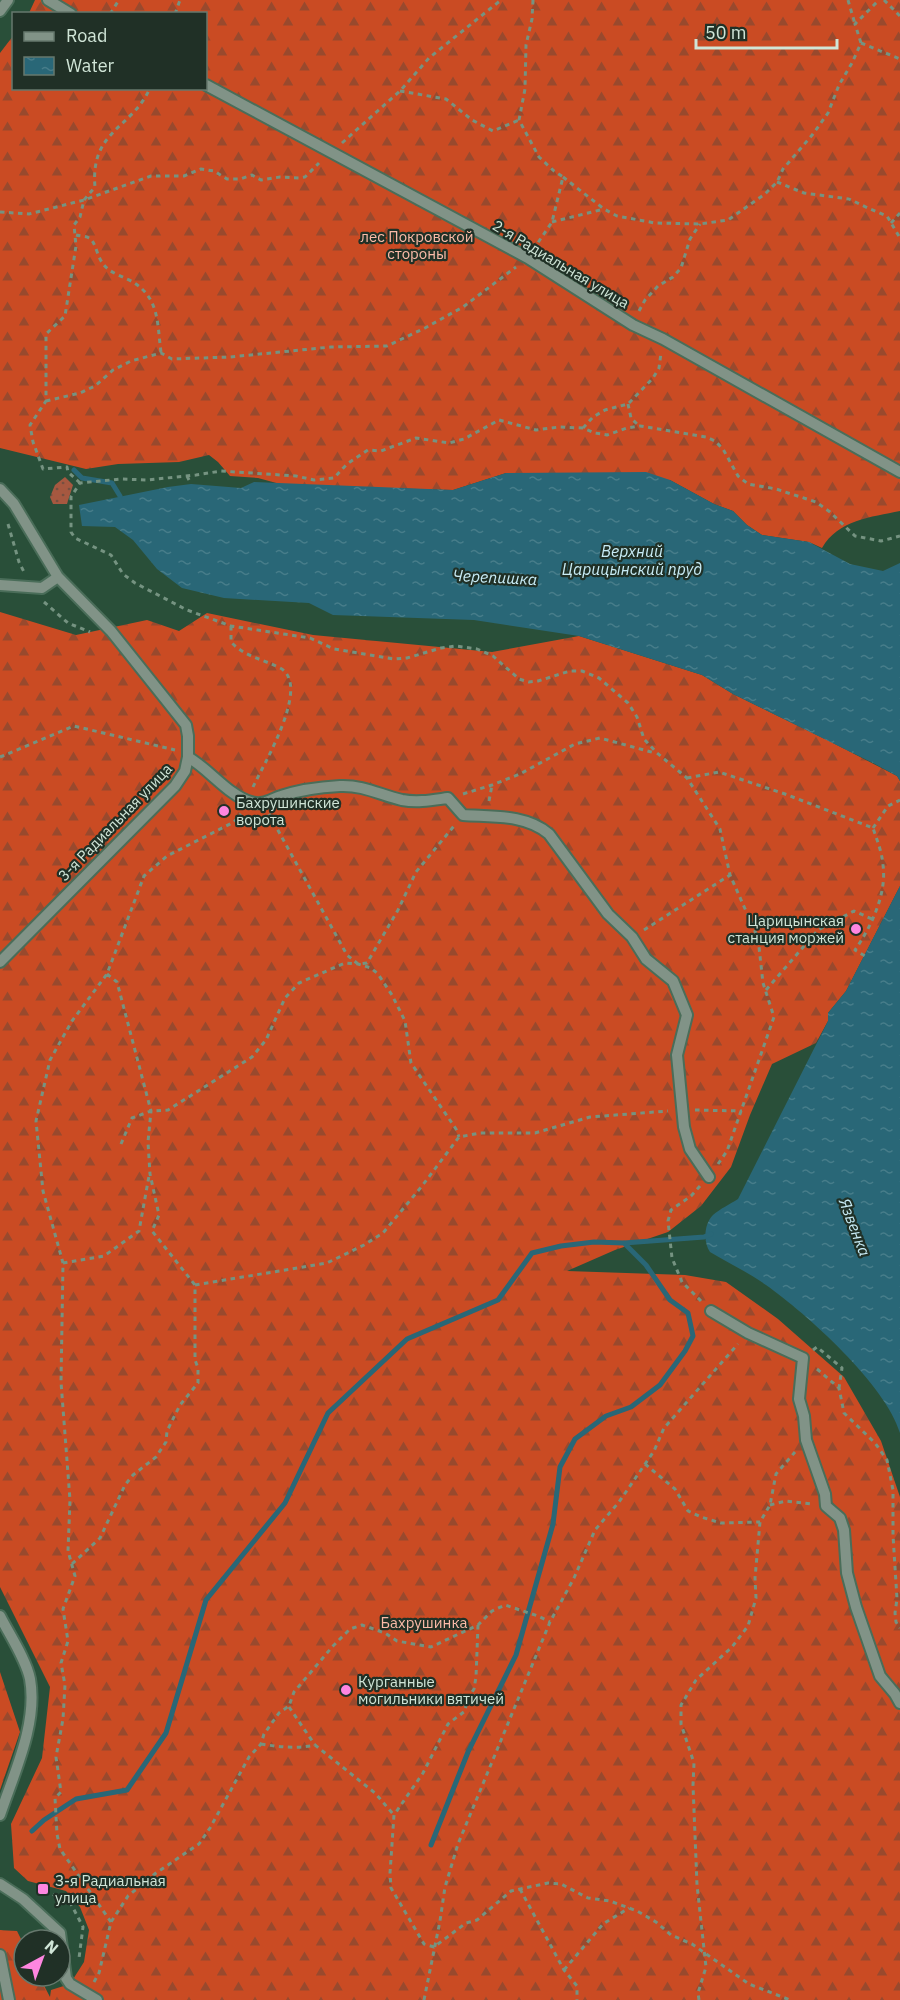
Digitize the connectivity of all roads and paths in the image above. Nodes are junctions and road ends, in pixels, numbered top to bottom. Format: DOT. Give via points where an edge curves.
graph roads {
  1 [pos="8,0"];
  2 [pos="48,0"];
  3 [pos="501,0"];
  4 [pos="533,0"];
  5 [pos="848,0"];
  6 [pos="879,0"];
  7 [pos="884,0"];
  8 [pos="0,11"];
  9 [pos="68,12"];
  10 [pos="900,16"];
  11 [pos="855,24"];
  12 [pos="861,43"];
  13 [pos="900,59"];
  14 [pos="207,86"];
  15 [pos="149,90"];
  16 [pos="400,91"];
  17 [pos="519,120"];
  18 [pos="330,153"];
  19 [pos="563,177"];
  20 [pos="777,182"];
  21 [pos="84,200"];
  22 [pos="604,209"];
  23 [pos="0,212"];
  24 [pos="900,213"];
  25 [pos="552,222"];
  26 [pos="891,223"];
  27 [pos="700,224"];
  28 [pos="76,235"];
  29 [pos="900,238"];
  30 [pos="528,258"];
  31 [pos="633,325"];
  32 [pos="663,339"];
  33 [pos="161,353"];
  34 [pos="46,401"];
  35 [pos="628,404"];
  36 [pos="640,426"];
  37 [pos="583,428"];
  38 [pos="900,472"];
  39 [pos="187,476"];
  40 [pos="80,483"];
  41 [pos="190,484"];
  42 [pos="0,489"];
  43 [pos="6,519"];
  44 [pos="900,536"];
  45 [pos="58,577"];
  46 [pos="0,585"];
  47 [pos="32,587"];
  48 [pos="231,626"];
  49 [pos="94,634"];
  50 [pos="657,753"];
  51 [pos="184,754"];
  52 [pos="0,757"];
  53 [pos="687,778"];
  54 [pos="448,798"];
  55 [pos="900,800"];
  56 [pos="252,803"];
  57 [pos="463,815"];
  58 [pos="873,828"];
  59 [pos="730,875"];
  60 [pos="872,920"];
  61 [pos="632,936"];
  62 [pos="865,956"];
  63 [pos="0,962"];
  64 [pos="358,964"];
  65 [pos="107,974"];
  66 [pos="766,990"];
  67 [pos="682,1110"];
  68 [pos="151,1111"];
  69 [pos="742,1111"];
  70 [pos="459,1137"];
  71 [pos="122,1144"];
  72 [pos="150,1174"];
  73 [pos="709,1177"];
  74 [pos="63,1263"];
  75 [pos="195,1285"];
  76 [pos="711,1311"];
  77 [pos="748,1333"];
  78 [pos="803,1358"];
  79 [pos="839,1388"];
  80 [pos="806,1440"];
  81 [pos="645,1464"];
  82 [pos="770,1504"];
  83 [pos="813,1504"];
  84 [pos="760,1522"];
  85 [pos="72,1564"];
  86 [pos="0,1616"];
  87 [pos="550,1622"];
  88 [pos="478,1626"];
  89 [pos="900,1628"];
  90 [pos="900,1703"];
  91 [pos="289,1706"];
  92 [pos="261,1744"];
  93 [pos="315,1745"];
  94 [pos="0,1815"];
  95 [pos="394,1815"];
  96 [pos="0,1884"];
  97 [pos="520,1889"];
  98 [pos="629,1908"];
  99 [pos="111,1922"];
  100 [pos="434,1947"];
  101 [pos="705,1954"];
  102 [pos="0,1955"];
  103 [pos="564,1970"];
  104 [pos="92,1997"];
  105 [pos="9,2000"];
  106 [pos="424,2000"];
  107 [pos="578,2000"];
  108 [pos="699,2000"];
  109 [pos="790,2000"];
  1 -- 8 [label="street"];
  2 -- 9 [label="street"];
  3 -- 16 [label="path" via="429,58"];
  4 -- 17 [label="path"];
  5 -- 11 [label="path"];
  6 -- 11 [label="path"];
  7 -- 10 [label="path"];
  11 -- 12 [label="path"];
  12 -- 13 [label="path"];
  12 -- 20 [label="path" via="828,113"];
  14 -- 18 [label="street, 2-я Радиальная улица"];
  15 -- 21 [label="path" via="99,152 93,170 95,187"];
  16 -- 17 [label="path" via="446,99 493,131"];
  16 -- 18 [label="path"];
  17 -- 19 [label="path" via="539,157"];
  18 -- 21 [label="path" via="305,177 261,180 252,175 227,179 201,169 184,176 151,176"];
  18 -- 30 [label="street, 2-я Радиальная улица"];
  19 -- 22 [label="path"];
  19 -- 25 [label="path"];
  20 -- 26 [label="path" via="804,193 849,199 887,216"];
  20 -- 27 [label="path" via="728,220"];
  21 -- 23 [label="path" via="29,214"];
  21 -- 28 [label="path" via="74,225"];
  22 -- 25 [label="path"];
  22 -- 27 [label="path" via="617,216 655,223"];
  24 -- 26 [label="path"];
  25 -- 30 [label="path"];
  26 -- 29 [label="path"];
  27 -- 31 [label="path" via="690,238 681,268 645,300"];
  28 -- 33 [label="path" via="90,238 108,270 138,285 150,296"];
  28 -- 34 [label="path" via="65,316 46,334"];
  30 -- 31 [label="street, 2-я Радиальная улица"];
  30 -- 33 [label="path" via="464,307 387,346 172,359"];
  31 -- 32 [label="street, 2-я Радиальная улица"];
  32 -- 35 [label="path" via="659,368"];
  32 -- 38 [label="street, 2-я Радиальная улица"];
  33 -- 34 [label="path" via="131,361 80,393"];
  34 -- 40 [label="path" via="30,425 43,469 67,467"];
  35 -- 36 [label="path" via="631,418"];
  35 -- 37 [label="path" via="605,410"];
  36 -- 37 [label="path" via="607,435"];
  36 -- 44 [label="path" via="716,441 738,476 748,484 816,502 855,536 881,541"];
  37 -- 39 [label="path" via="536,430 499,420 464,439 449,442 416,438 381,451 368,450 334,478 314,480 221,471"];
  39 -- 40 [label="path"];
  39 -- 41 [label="path"];
  40 -- 48 [label="path" via="71,497 71,532 82,542 111,555 123,574 135,583 187,610"];
  42 -- 45 [label="street, 3-я Радиальная улица" via="14,504"];
  43 -- 47 [label="path" via="19,562"];
  45 -- 47 [label="street" via="42,588"];
  45 -- 51 [label="street, 3-я Радиальная улица" via="111,631 186,725"];
  46 -- 47 [label="street"];
  47 -- 49 [label="path" via="68,623"];
  48 -- 50 [label="path" via="310,638 334,649 394,659 456,646 477,649 529,682 582,671 599,678 628,703 644,739"];
  48 -- 56 [label="path" via="231,642 236,648 281,669 292,685 273,751 253,786"];
  50 -- 53 [label="path"];
  50 -- 54 [label="path" via="600,738 575,744 520,774"];
  51 -- 52 [label="path" via="74,726"];
  51 -- 56 [label="street"];
  51 -- 63 [label="street, 3-я Радиальная улица" via="185,771 175,786"];
  53 -- 58 [label="path" via="719,772"];
  53 -- 59 [label="path" via="720,829"];
  54 -- 56 [label="street" via="403,800 362,787 340,786 281,796 268,803"];
  54 -- 57 [label="street"];
  55 -- 58 [label="path" via="888,806"];
  56 -- 64 [label="path" via="269,813 346,955"];
  56 -- 65 [label="path" via="234,822 167,856 144,876"];
  57 -- 61 [label="street" via="514,819 539,826 608,914"];
  57 -- 64 [label="path" via="416,872 367,963"];
  58 -- 60 [label="path" via="884,866 882,890"];
  59 -- 61 [label="path"];
  59 -- 69 [label="path" via="758,938 763,983 774,1017"];
  60 -- 62 [label="path" via="855,950"];
  60 -- 66 [label="path" via="854,911 818,930"];
  61 -- 67 [label="street" via="646,959 673,981 687,1015 677,1055"];
  64 -- 68 [label="path" via="345,963 298,983 285,998 270,1032 252,1057 168,1110"];
  64 -- 70 [label="path" via="378,974 392,994 405,1021 411,1063"];
  65 -- 68 [label="path" via="117,982"];
  65 -- 74 [label="path" via="72,1021 50,1060 36,1121 43,1191"];
  67 -- 69 [label="path"];
  67 -- 70 [label="path" via="590,1117 535,1133"];
  67 -- 73 [label="street" via="690,1149"];
  68 -- 71 [label="path" via="132,1118"];
  68 -- 72 [label="path"];
  69 -- 73 [label="path" via="727,1151"];
  70 -- 75 [label="path" via="383,1233 364,1245 327,1263"];
  72 -- 74 [label="path" via="139,1231 104,1256"];
  72 -- 75 [label="path" via="159,1215 152,1231"];
  73 -- 76 [label="path" via="671,1210 668,1221 672,1258 682,1282"];
  74 -- 85 [label="path" via="61,1382 70,1500 68,1551"];
  75 -- 85 [label="path" via="198,1383 180,1405 156,1457 124,1485 100,1538"];
  76 -- 77 [label="street"];
  77 -- 78 [label="street"];
  77 -- 81 [label="path" via="664,1428"];
  78 -- 79 [label="path"];
  78 -- 79 [label="path" via="817,1347 824,1352 842,1368"];
  78 -- 80 [label="street" via="799,1399"];
  79 -- 89 [label="path" via="844,1413 875,1443 887,1461 893,1490 895,1613"];
  80 -- 82 [label="path" via="776,1474"];
  80 -- 90 [label="street" via="826,1506 840,1518 844,1530 847,1573 880,1676"];
  81 -- 84 [label="path" via="675,1489 688,1511 721,1523"];
  81 -- 87 [label="path" via="595,1530"];
  82 -- 83 [label="path"];
  82 -- 84 [label="path"];
  84 -- 101 [label="path" via="756,1598 748,1626 732,1647 696,1680 681,1705 681,1724 694,1763 697,1885"];
  85 -- 99 [label="path" via="75,1576 63,1609 68,1641 61,1663 65,1685 56,1756 60,1792 55,1798 57,1834 60,1849"];
  86 -- 94 [label="street" via="30,1677 31,1697 27,1734"];
  87 -- 88 [label="path" via="505,1605 492,1611"];
  87 -- 100 [label="path" via="458,1844"];
  88 -- 91 [label="path" via="431,1647 397,1641 362,1625 350,1629 294,1692"];
  88 -- 95 [label="path" via="476,1677 465,1711 448,1724 423,1773"];
  91 -- 92 [label="path" via="279,1713"];
  91 -- 93 [label="path"];
  92 -- 93 [label="path"];
  92 -- 99 [label="path" via="249,1757 199,1844 128,1896"];
  93 -- 95 [label="path" via="375,1793"];
  95 -- 100 [label="path" via="391,1888 424,1944"];
  96 -- 104 [label="street" via="60,1933 66,1978"];
  97 -- 98 [label="path" via="548,1882 561,1884 588,1898"];
  97 -- 100 [label="path" via="511,1891 477,1920 466,1923"];
  97 -- 103 [label="path"];
  98 -- 101 [label="path"];
  98 -- 103 [label="path" via="603,1924"];
  99 -- 104 [label="path"];
  100 -- 106 [label="path"];
  101 -- 108 [label="path"];
  101 -- 109 [label="path" via="749,1983"];
  102 -- 105 [label="street"];
  103 -- 107 [label="path" via="577,1986"];
}
